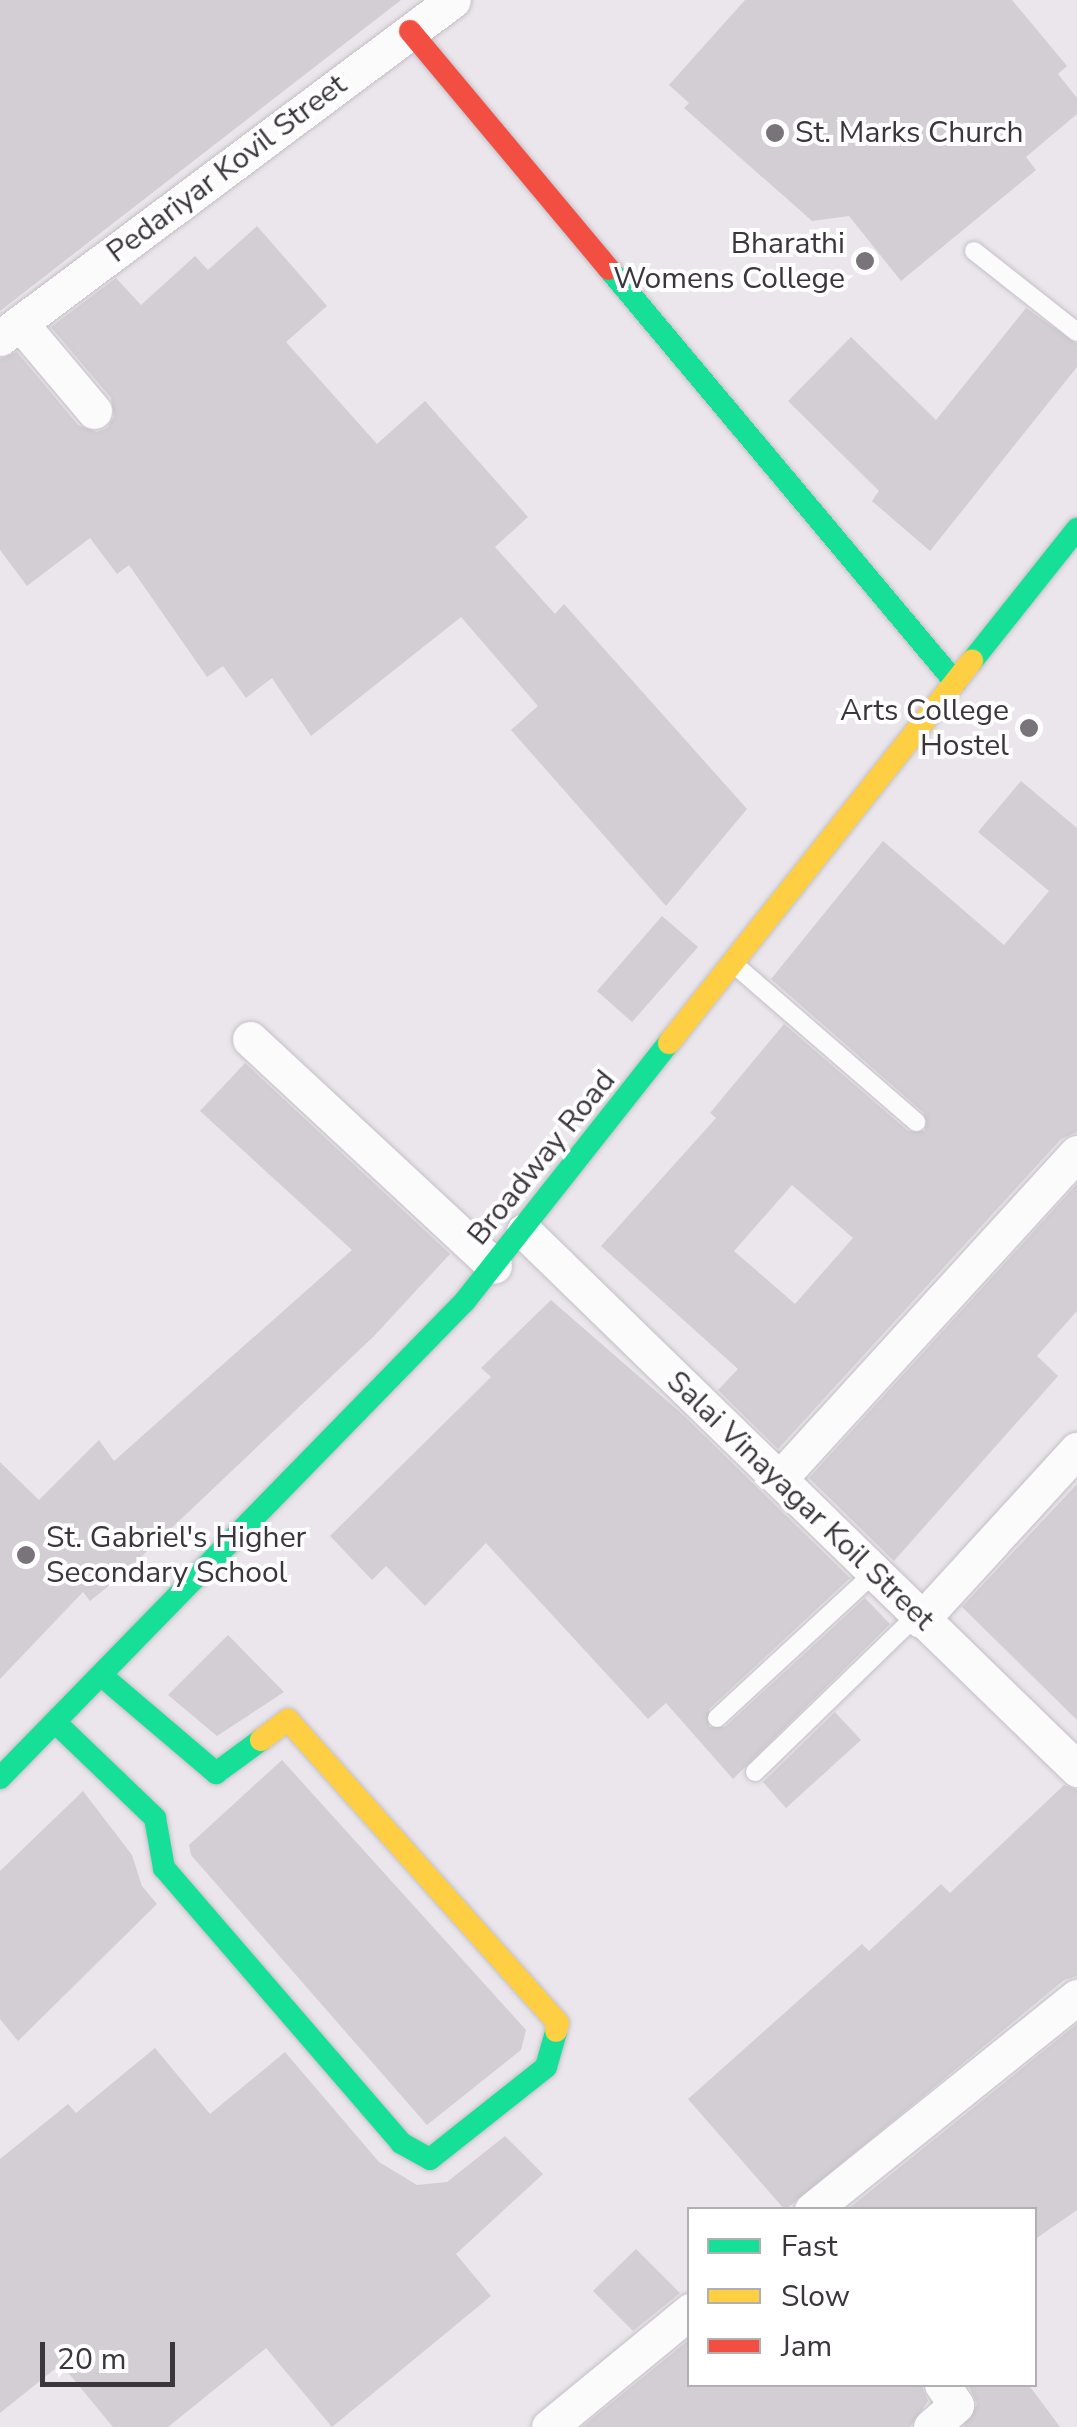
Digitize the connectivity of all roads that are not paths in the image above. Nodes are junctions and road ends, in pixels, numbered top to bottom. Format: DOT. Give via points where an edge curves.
graph roads {
  1 [pos="453,0"];
  2 [pos="410,31"];
  3 [pos="974,251"];
  4 [pos="10,331"];
  5 [pos="1077,332"];
  6 [pos="94,411"];
  7 [pos="1077,529"];
  8 [pos="956,682"];
  9 [pos="734,963"];
  10 [pos="250,1039"];
  11 [pos="916,1122"];
  12 [pos="1077,1153"];
  13 [pos="524,1232"];
  14 [pos="494,1266"];
  15 [pos="1077,1450"];
  16 [pos="780,1478"];
  17 [pos="874,1573"];
  18 [pos="919,1618"];
  19 [pos="102,1676"];
  20 [pos="717,1718"];
  21 [pos="55,1722"];
  22 [pos="1077,1769"];
  23 [pos="755,1772"];
  24 [pos="0,1778"];
  25 [pos="1077,1996"];
  26 [pos="819,2207"];
  27 [pos="687,2313"];
  28 [pos="549,2427"];
  1 -- 2 [label="street, Pedariyar Kovil Street"];
  2 -- 4 [label="street, Pedariyar Kovil Street"];
  2 -- 8 [label="street"];
  3 -- 5 [label="lane"];
  4 -- 6 [label="street"];
  7 -- 8 [label="street, Broadway Road"];
  8 -- 9 [label="street, Broadway Road"];
  9 -- 11 [label="lane"];
  9 -- 13 [label="street, Broadway Road"];
  10 -- 14 [label="street"];
  12 -- 16 [label="street"];
  13 -- 14 [label="street, Broadway Road"];
  13 -- 16 [label="street, Salai Vinayagar Koil Street"];
  14 -- 19 [label="street, Broadway Road" via="416,1356"];
  15 -- 18 [label="street"];
  16 -- 17 [label="street, Salai Vinayagar Koil Street"];
  17 -- 18 [label="street, Salai Vinayagar Koil Street"];
  17 -- 20 [label="lane"];
  18 -- 22 [label="street, Salai Vinayagar Koil Street"];
  18 -- 23 [label="lane"];
  19 -- 21 [label="street, Broadway Road"];
  19 -- 21 [label="street" via="216,1773 288,1720 558,2022 546,2068 430,2159 401,2143 164,1868 155,1818"];
  21 -- 24 [label="street, Broadway Road"];
  25 -- 26 [label="street"];
  27 -- 28 [label="street"];
}
